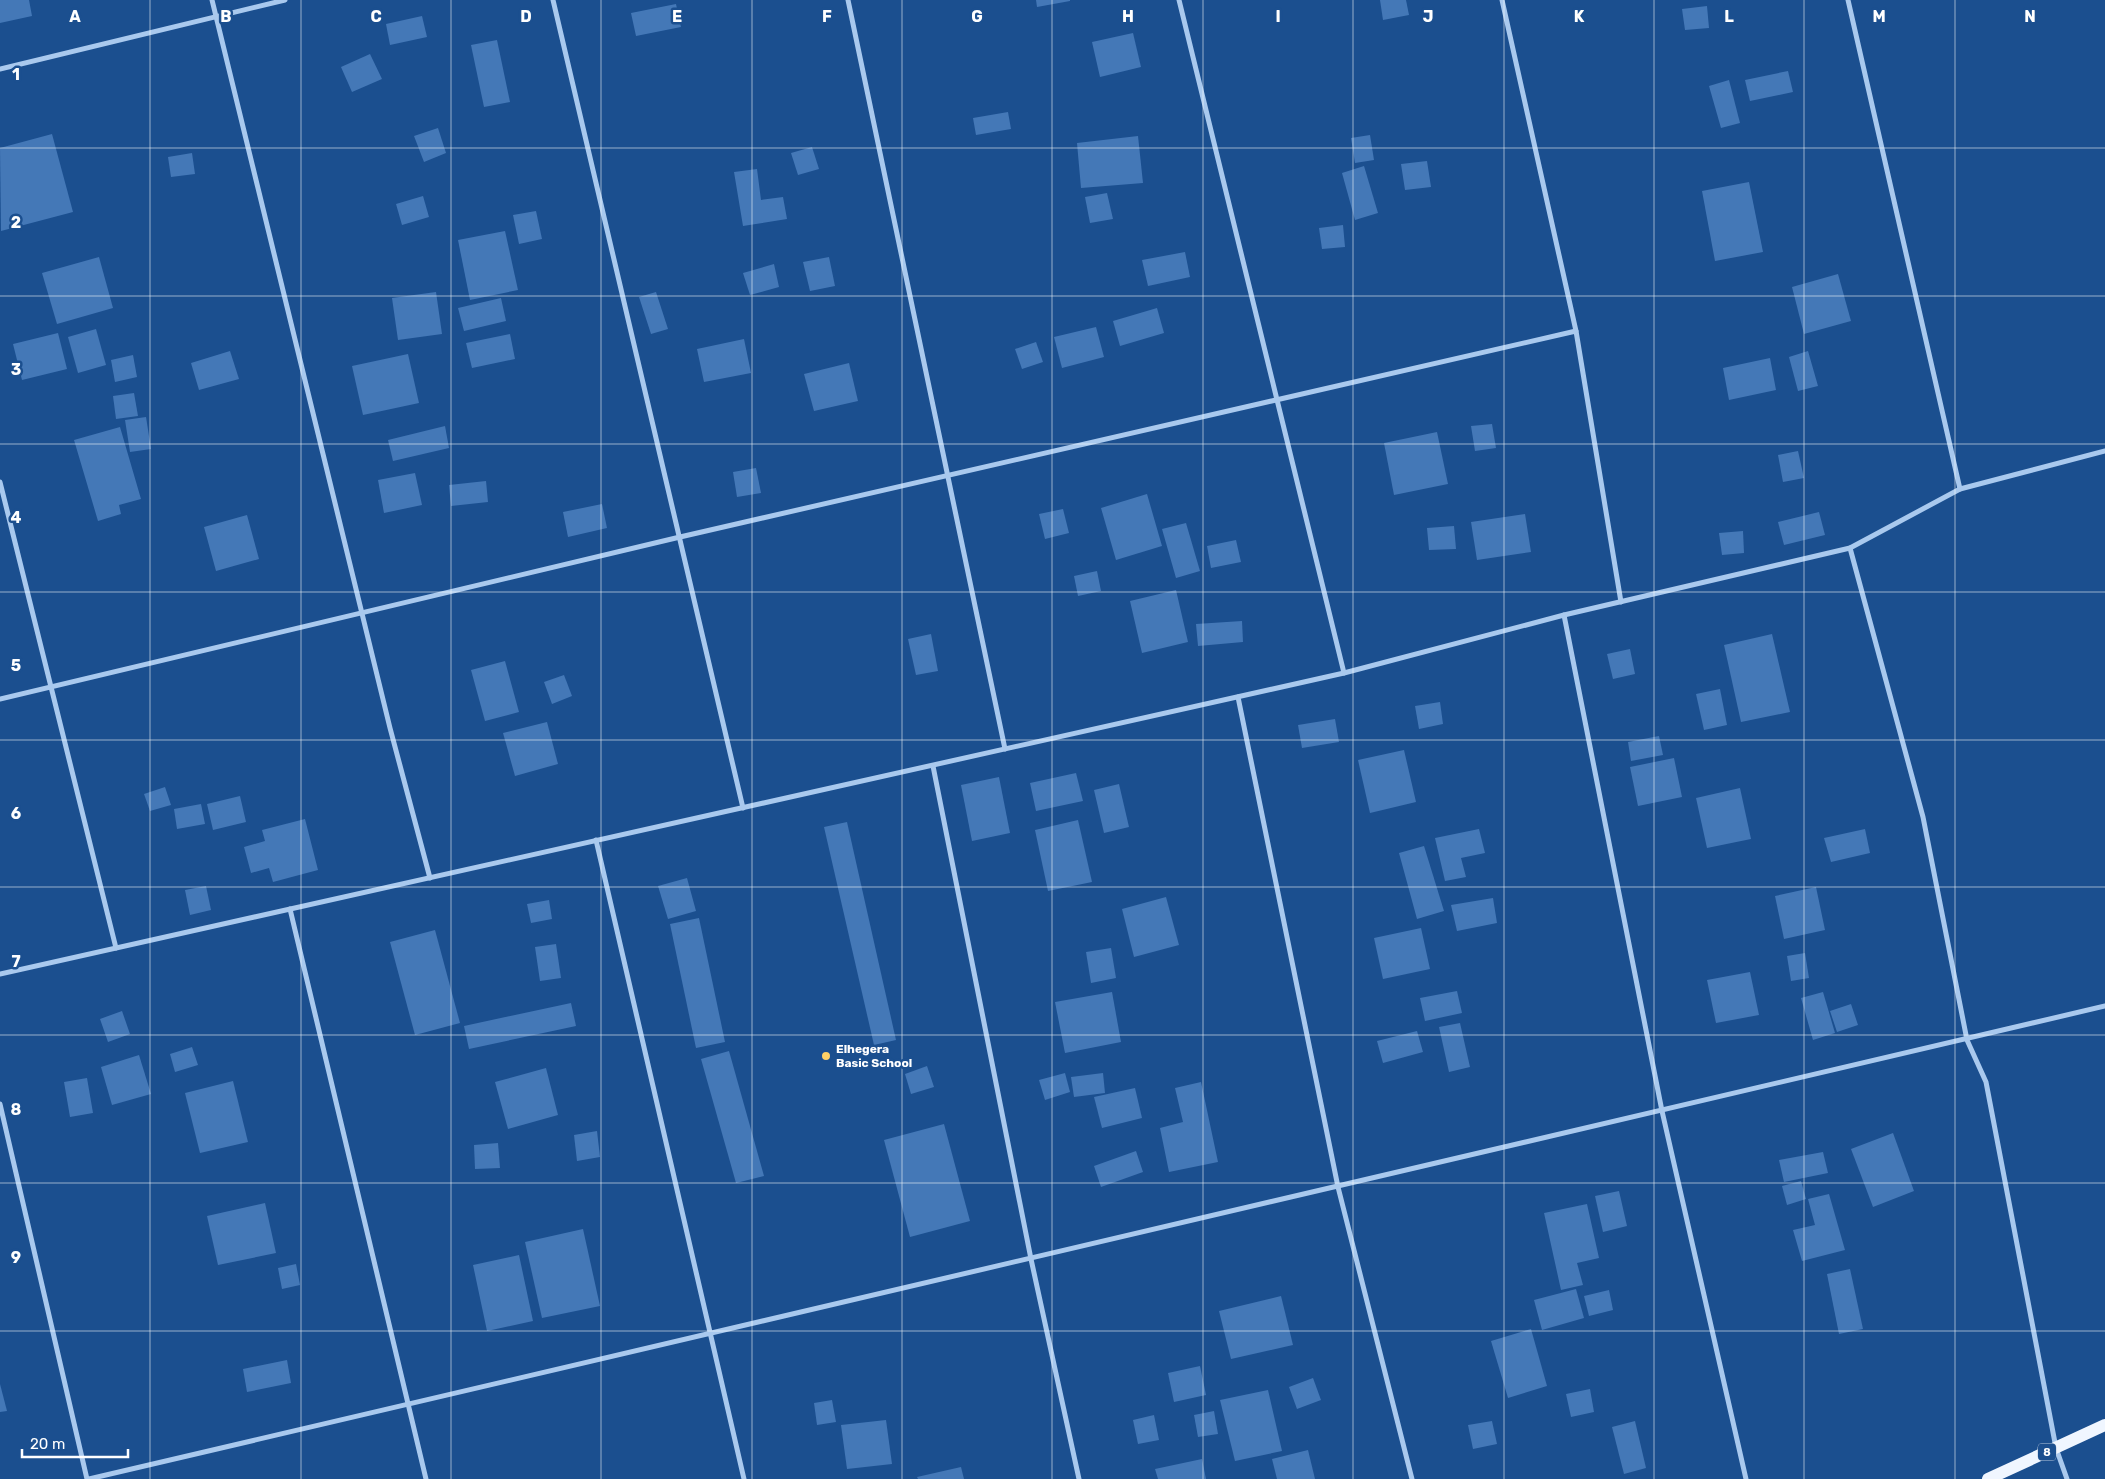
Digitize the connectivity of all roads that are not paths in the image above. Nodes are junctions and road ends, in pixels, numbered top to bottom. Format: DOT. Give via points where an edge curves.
graph roads {
  1 [pos="212,0"];
  2 [pos="285,0"];
  3 [pos="553,0"];
  4 [pos="848,0"];
  5 [pos="1180,0"];
  6 [pos="1502,0"];
  7 [pos="1848,0"];
  8 [pos="216,16"];
  9 [pos="0,69"];
  10 [pos="1576,331"];
  11 [pos="1277,398"];
  12 [pos="2105,451"];
  13 [pos="948,475"];
  14 [pos="0,482"];
  15 [pos="1960,489"];
  16 [pos="680,537"];
  17 [pos="1850,548"];
  18 [pos="1621,602"];
  19 [pos="362,612"];
  20 [pos="1564,615"];
  21 [pos="1344,673"];
  22 [pos="51,686"];
  23 [pos="1238,697"];
  24 [pos="0,699"];
  25 [pos="1005,749"];
  26 [pos="933,766"];
  27 [pos="743,808"];
  28 [pos="596,840"];
  29 [pos="430,878"];
  30 [pos="290,909"];
  31 [pos="116,948"];
  32 [pos="0,974"];
  33 [pos="2105,1006"];
  34 [pos="1967,1040"];
  35 [pos="0,1104"];
  36 [pos="1662,1111"];
  37 [pos="1338,1187"];
  38 [pos="1031,1258"];
  39 [pos="710,1334"];
  40 [pos="408,1404"];
  41 [pos="2105,1425"];
  42 [pos="2056,1448"];
  43 [pos="88,1479"];
  44 [pos="426,1479"];
  45 [pos="744,1479"];
  46 [pos="1079,1479"];
  47 [pos="1412,1479"];
  48 [pos="1746,1479"];
  49 [pos="1988,1479"];
  50 [pos="2067,1479"];
  1 -- 8 [label="street"];
  2 -- 8 [label="street"];
  3 -- 16 [label="street"];
  4 -- 13 [label="street"];
  5 -- 11 [label="street"];
  6 -- 10 [label="street"];
  7 -- 15 [label="street"];
  8 -- 9 [label="street"];
  8 -- 19 [label="street"];
  10 -- 11 [label="street"];
  10 -- 18 [label="street"];
  11 -- 13 [label="street"];
  11 -- 21 [label="street"];
  12 -- 15 [label="street"];
  13 -- 16 [label="street"];
  13 -- 25 [label="street"];
  14 -- 22 [label="street"];
  15 -- 17 [label="street"];
  16 -- 19 [label="street"];
  16 -- 27 [label="street"];
  17 -- 18 [label="street"];
  17 -- 34 [label="street" via="1923,817"];
  18 -- 20 [label="street"];
  19 -- 22 [label="street"];
  19 -- 29 [label="street"];
  20 -- 21 [label="street"];
  20 -- 36 [label="street"];
  21 -- 23 [label="street"];
  22 -- 24 [label="street"];
  22 -- 31 [label="street"];
  23 -- 25 [label="street"];
  23 -- 37 [label="street"];
  25 -- 26 [label="street"];
  26 -- 27 [label="street"];
  26 -- 38 [label="street"];
  27 -- 28 [label="street"];
  28 -- 29 [label="street"];
  28 -- 39 [label="street"];
  29 -- 30 [label="street"];
  30 -- 31 [label="street"];
  30 -- 40 [label="street"];
  31 -- 32 [label="street"];
  33 -- 34 [label="street"];
  34 -- 36 [label="street"];
  34 -- 42 [label="street" via="1986,1082"];
  35 -- 43 [label="street"];
  36 -- 37 [label="street"];
  36 -- 48 [label="street"];
  37 -- 38 [label="street"];
  37 -- 47 [label="street"];
  38 -- 39 [label="street"];
  38 -- 46 [label="street"];
  39 -- 40 [label="street"];
  39 -- 45 [label="street"];
  40 -- 43 [label="street"];
  40 -- 44 [label="street"];
  41 -- 42 [label="main road, 8"];
  42 -- 49 [label="main road, 8"];
  42 -- 50 [label="street"];
}
